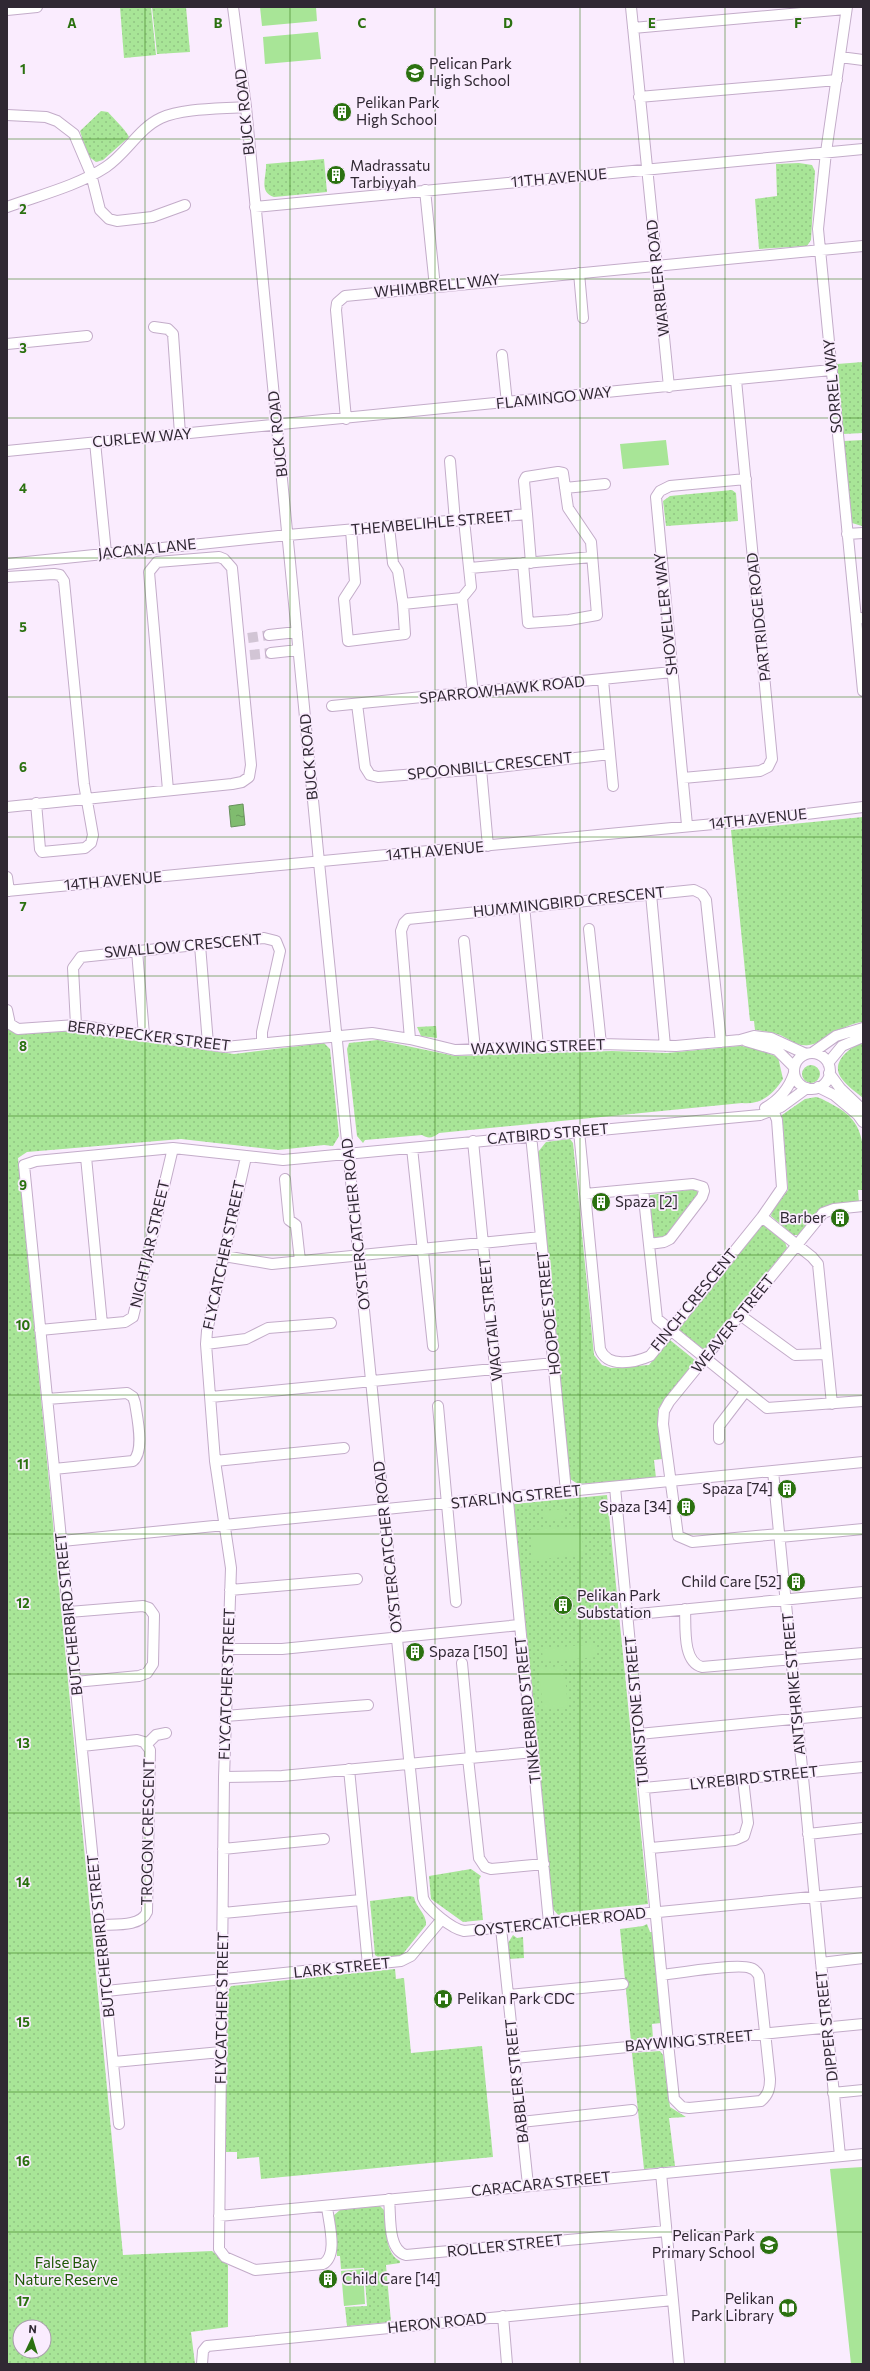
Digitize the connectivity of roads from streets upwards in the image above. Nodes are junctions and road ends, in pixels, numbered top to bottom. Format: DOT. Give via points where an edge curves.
graph roads {
  1 [pos="37,7"];
  2 [pos="233,7"];
  3 [pos="631,7"];
  4 [pos="847,8"];
  5 [pos="7,10"];
  6 [pos="633,28"];
  7 [pos="840,57"];
  8 [pos="863,60"];
  9 [pos="837,80"];
  10 [pos="639,97"];
  11 [pos="246,107"];
  12 [pos="7,115"];
  13 [pos="863,148"];
  14 [pos="826,152"];
  15 [pos="647,170"];
  16 [pos="91,174"];
  17 [pos="425,190"];
  18 [pos="185,205"];
  19 [pos="7,207"];
  20 [pos="255,207"];
  21 [pos="863,246"];
  22 [pos="820,250"];
  23 [pos="656,266"];
  24 [pos="579,273"];
  25 [pos="435,287"];
  26 [pos="583,318"];
  27 [pos="154,327"];
  28 [pos="87,336"];
  29 [pos="7,344"];
  30 [pos="502,356"];
  31 [pos="831,370"];
  32 [pos="736,380"];
  33 [pos="669,387"];
  34 [pos="507,403"];
  35 [pos="346,419"];
  36 [pos="277,424"];
  37 [pos="180,434"];
  38 [pos="95,442"];
  39 [pos="7,451"];
  40 [pos="450,461"];
  41 [pos="746,479"];
  42 [pos="605,484"];
  43 [pos="566,488"];
  44 [pos="527,514"];
  45 [pos="459,520"];
  46 [pos="389,527"];
  47 [pos="351,530"];
  48 [pos="863,532"];
  49 [pos="847,534"];
  50 [pos="288,535"];
  51 [pos="106,553"];
  52 [pos="592,557"];
  53 [pos="527,563"];
  54 [pos="7,564"];
  55 [pos="470,568"];
  56 [pos="7,577"];
  57 [pos="462,598"];
  58 [pos="403,604"];
  59 [pos="859,619"];
  60 [pos="297,632"];
  61 [pos="269,635"];
  62 [pos="298,650"];
  63 [pos="271,653"];
  64 [pos="672,672"];
  65 [pos="603,680"];
  66 [pos="863,691"];
  67 [pos="473,693"];
  68 [pos="357,704"];
  69 [pos="332,706"];
  70 [pos="610,754"];
  71 [pos="481,769"];
  72 [pos="683,778"];
  73 [pos="613,786"];
  74 [pos="168,790"];
  75 [pos="88,798"];
  76 [pos="36,803"];
  77 [pos="7,807"];
  78 [pos="863,807"];
  79 [pos="687,825"];
  80 [pos="488,846"];
  81 [pos="319,862"];
  82 [pos="7,877"];
  83 [pos="8,891"];
  84 [pos="651,894"];
  85 [pos="524,906"];
  86 [pos="589,929"];
  87 [pos="464,941"];
  88 [pos="200,945"];
  89 [pos="136,951"];
  90 [pos="7,1010"];
  91 [pos="76,1025"];
  92 [pos="863,1028"];
  93 [pos="144,1035"];
  94 [pos="337,1036"];
  95 [pos="863,1036"];
  96 [pos="410,1039"];
  97 [pos="740,1040"];
  98 [pos="721,1042"];
  99 [pos="262,1043"];
  100 [pos="208,1044"];
  101 [pos="601,1044"];
  102 [pos="538,1046"];
  103 [pos="665,1046"];
  104 [pos="475,1049"];
  105 [pos="809,1054"];
  106 [pos="828,1068"];
  107 [pos="794,1070"];
  108 [pos="818,1087"];
  109 [pos="807,1088"];
  110 [pos="772,1108"];
  111 [pos="862,1115"];
  112 [pos="579,1131"];
  113 [pos="531,1136"];
  114 [pos="473,1141"];
  115 [pos="172,1148"];
  116 [pos="412,1148"];
  117 [pos="349,1154"];
  118 [pos="86,1157"];
  119 [pos="246,1157"];
  120 [pos="24,1165"];
  121 [pos="285,1179"];
  122 [pos="644,1189"];
  123 [pos="585,1194"];
  124 [pos="863,1206"];
  125 [pos="762,1217"];
  126 [pos="541,1237"];
  127 [pos="483,1243"];
  128 [pos="649,1244"];
  129 [pos="796,1246"];
  130 [pos="422,1250"];
  131 [pos="360,1255"];
  132 [pos="224,1256"];
  133 [pos="300,1261"];
  134 [pos="740,1315"];
  135 [pos="331,1323"];
  136 [pos="102,1324"];
  137 [pos="40,1330"];
  138 [pos="670,1330"];
  139 [pos="206,1344"];
  140 [pos="433,1346"];
  141 [pos="827,1354"];
  142 [pos="704,1359"];
  143 [pos="554,1363"];
  144 [pos="495,1368"];
  145 [pos="372,1381"];
  146 [pos="745,1392"];
  147 [pos="210,1397"];
  148 [pos="47,1399"];
  149 [pos="863,1401"];
  150 [pos="832,1404"];
  151 [pos="438,1406"];
  152 [pos="719,1439"];
  153 [pos="344,1448"];
  154 [pos="214,1461"];
  155 [pos="863,1462"];
  156 [pos="54,1469"];
  157 [pos="773,1471"];
  158 [pos="672,1482"];
  159 [pos="615,1487"];
  160 [pos="566,1491"];
  161 [pos="508,1497"];
  162 [pos="446,1504"];
  163 [pos="384,1509"];
  164 [pos="225,1525"];
  165 [pos="863,1529"];
  166 [pos="779,1535"];
  167 [pos="62,1540"];
  168 [pos="357,1580"];
  169 [pos="230,1590"];
  170 [pos="863,1592"];
  171 [pos="786,1599"];
  172 [pos="456,1602"];
  173 [pos="685,1609"];
  174 [pos="69,1612"];
  175 [pos="628,1615"];
  176 [pos="519,1625"];
  177 [pos="397,1637"];
  178 [pos="227,1649"];
  179 [pos="863,1653"];
  180 [pos="791,1660"];
  181 [pos="462,1663"];
  182 [pos="76,1682"];
  183 [pos="368,1705"];
  184 [pos="863,1712"];
  185 [pos="226,1716"];
  186 [pos="798,1718"];
  187 [pos="166,1733"];
  188 [pos="639,1734"];
  189 [pos="147,1744"];
  190 [pos="82,1746"];
  191 [pos="533,1752"];
  192 [pos="470,1758"];
  193 [pos="410,1763"];
  194 [pos="863,1767"];
  195 [pos="349,1769"];
  196 [pos="802,1773"];
  197 [pos="224,1777"];
  198 [pos="743,1779"];
  199 [pos="644,1788"];
  200 [pos="863,1828"];
  201 [pos="808,1834"];
  202 [pos="324,1839"];
  203 [pos="651,1848"];
  204 [pos="223,1849"];
  205 [pos="544,1864"];
  206 [pos="863,1892"];
  207 [pos="814,1897"];
  208 [pos="361,1900"];
  209 [pos="656,1912"];
  210 [pos="223,1913"];
  211 [pos="442,1918"];
  212 [pos="549,1923"];
  213 [pos="100,1925"];
  214 [pos="502,1928"];
  215 [pos="863,1958"];
  216 [pos="821,1963"];
  217 [pos="368,1965"];
  218 [pos="662,1975"];
  219 [pos="222,1980"];
  220 [pos="623,1984"];
  221 [pos="106,1991"];
  222 [pos="509,1995"];
  223 [pos="863,2024"];
  224 [pos="826,2028"];
  225 [pos="764,2034"];
  226 [pos="668,2043"];
  227 [pos="221,2052"];
  228 [pos="515,2058"];
  229 [pos="114,2062"];
  230 [pos="863,2090"];
  231 [pos="834,2093"];
  232 [pos="632,2110"];
  233 [pos="521,2122"];
  234 [pos="119,2124"];
  235 [pos="863,2154"];
  236 [pos="840,2156"];
  237 [pos="661,2173"];
  238 [pos="528,2186"];
  239 [pos="389,2199"];
  240 [pos="327,2206"];
  241 [pos="218,2216"];
  242 [pos="666,2230"];
  243 [pos="673,2300"];
  244 [pos="503,2316"];
  245 [pos="202,2364"];
  246 [pos="507,2364"];
  247 [pos="679,2364"];
  1 -- 5 [label="street"];
  2 -- 11 [label="street, BUCK ROAD"];
  3 -- 6 [label="street, WARBLER ROAD"];
  4 -- 6 [label="street"];
  4 -- 7 [label="street, SORREL WAY"];
  6 -- 10 [label="street, WARBLER ROAD"];
  7 -- 8 [label="street"];
  7 -- 9 [label="street, SORREL WAY"];
  9 -- 10 [label="street"];
  9 -- 14 [label="street, SORREL WAY"];
  10 -- 15 [label="street, WARBLER ROAD"];
  11 -- 16 [label="street" via="172,114 160,118 107,166"];
  11 -- 20 [label="street, BUCK ROAD"];
  12 -- 16 [label="street" via="37,116 57,121 74,134"];
  13 -- 14 [label="street, 11TH AVENUE"];
  14 -- 15 [label="street, 11TH AVENUE"];
  14 -- 22 [label="street, SORREL WAY" via="818,216"];
  15 -- 17 [label="street, 11TH AVENUE"];
  15 -- 23 [label="street, WARBLER ROAD"];
  16 -- 18 [label="street" via="100,210 112,221 152,217"];
  16 -- 19 [label="street" via="69,185"];
  17 -- 20 [label="street, 11TH AVENUE"];
  17 -- 25 [label="street"];
  20 -- 36 [label="street, BUCK ROAD"];
  21 -- 22 [label="street, WHIMBRELL WAY"];
  22 -- 23 [label="street, WHIMBRELL WAY"];
  22 -- 31 [label="street, SORREL WAY"];
  23 -- 24 [label="street, WHIMBRELL WAY"];
  23 -- 33 [label="street, WARBLER ROAD"];
  24 -- 25 [label="street, WHIMBRELL WAY"];
  24 -- 26 [label="street"];
  25 -- 35 [label="street, WHIMBRELL WAY" via="356,294 340,298 336,310"];
  27 -- 37 [label="street" via="168,329 173,334"];
  28 -- 29 [label="street"];
  30 -- 34 [label="street"];
  31 -- 32 [label="street, FLAMINGO WAY"];
  31 -- 49 [label="street, SORREL WAY"];
  32 -- 33 [label="street, FLAMINGO WAY"];
  32 -- 41 [label="street, PARTRIDGE ROAD"];
  33 -- 34 [label="street, FLAMINGO WAY"];
  34 -- 35 [label="street, FLAMINGO WAY"];
  35 -- 36 [label="street, FLAMINGO WAY"];
  36 -- 37 [label="street, CURLEW WAY"];
  36 -- 50 [label="street, BUCK ROAD"];
  37 -- 38 [label="street, CURLEW WAY"];
  38 -- 39 [label="street, CURLEW WAY"];
  38 -- 51 [label="street"];
  40 -- 45 [label="street"];
  41 -- 64 [label="street, SHOVELLER WAY" via="670,486 660,490 656,497"];
  41 -- 72 [label="street, PARTRIDGE ROAD" via="772,759 768,767 760,771"];
  42 -- 43 [label="street"];
  43 -- 44 [label="street" via="563,473 526,477 524,481"];
  43 -- 52 [label="street" via="568,508 590,538"];
  44 -- 45 [label="street, THEMBELIHLE STREET"];
  44 -- 53 [label="street, THEMBELIHLE STREET"];
  45 -- 46 [label="street, THEMBELIHLE STREET"];
  45 -- 55 [label="street"];
  46 -- 47 [label="street, THEMBELIHLE STREET"];
  46 -- 58 [label="street" via="393,563 398,570"];
  47 -- 50 [label="street, THEMBELIHLE STREET"];
  47 -- 58 [label="street" via="355,582 345,597 348,641 405,634"];
  48 -- 49 [label="street"];
  49 -- 59 [label="street, SORREL WAY"];
  50 -- 51 [label="street, JACANA LANE"];
  50 -- 60 [label="street, BUCK ROAD"];
  51 -- 54 [label="street, JACANA LANE"];
  52 -- 53 [label="street"];
  52 -- 53 [label="street, THEMBELIHLE STREET" via="598,613 596,616 528,623"];
  53 -- 55 [label="street"];
  55 -- 57 [label="street" via="471,587"];
  56 -- 75 [label="street" via="54,574 60,575 64,581 84,784"];
  57 -- 58 [label="street"];
  57 -- 67 [label="street"];
  59 -- 66 [label="street, SORREL WAY"];
  60 -- 61 [label="street"];
  60 -- 62 [label="street, BUCK ROAD"];
  62 -- 63 [label="street"];
  62 -- 81 [label="street, BUCK ROAD"];
  64 -- 65 [label="street, SPARROWHAWK ROAD"];
  64 -- 72 [label="street, SHOVELLER WAY"];
  65 -- 67 [label="street, SPARROWHAWK ROAD"];
  65 -- 70 [label="street"];
  67 -- 68 [label="street, SPARROWHAWK ROAD"];
  68 -- 69 [label="street, SPARROWHAWK ROAD"];
  68 -- 71 [label="street, SPOONBILL CRESCENT" via="363,762 370,774 378,777"];
  70 -- 71 [label="street, SPOONBILL CRESCENT"];
  70 -- 73 [label="street"];
  71 -- 80 [label="street"];
  72 -- 79 [label="street, SHOVELLER WAY"];
  74 -- 74 [label="street" via="232,784 248,778 251,765 245,655 232,568 224,559 212,557 162,562 150,567 148,584"];
  74 -- 75 [label="street"];
  75 -- 76 [label="street"];
  75 -- 76 [label="street" via="93,834 91,843 85,848 46,853 40,849"];
  76 -- 77 [label="street"];
  78 -- 79 [label="street, 14TH AVENUE" via="766,819"];
  79 -- 80 [label="street, 14TH AVENUE"];
  80 -- 81 [label="street, 14TH AVENUE"];
  81 -- 83 [label="street, 14TH AVENUE"];
  81 -- 94 [label="street, OYSTERCATCHER ROAD"];
  82 -- 83 [label="street"];
  84 -- 85 [label="street, HUMMINGBIRD CRESCENT"];
  84 -- 98 [label="street, HUMMINGBIRD CRESCENT" via="694,890 705,896"];
  84 -- 103 [label="street"];
  85 -- 96 [label="street, HUMMINGBIRD CRESCENT" via="414,917 404,922 402,931"];
  85 -- 102 [label="street"];
  86 -- 101 [label="street"];
  87 -- 104 [label="street"];
  88 -- 89 [label="street, SWALLOW CRESCENT"];
  88 -- 99 [label="street, SWALLOW CRESCENT" via="264,938 273,939 278,944 280,951 262,1032"];
  88 -- 100 [label="street"];
  89 -- 91 [label="street, SWALLOW CRESCENT" via="86,956 77,960 73,968"];
  89 -- 93 [label="street"];
  90 -- 91 [label="street, BERRYPECKER STREET" via="10,1024 18,1029"];
  91 -- 93 [label="street, BERRYPECKER STREET"];
  92 -- 105 [label="street" via="836,1036"];
  93 -- 100 [label="street, BERRYPECKER STREET"];
  94 -- 96 [label="street, WAXWING STREET" via="372,1033"];
  94 -- 99 [label="street, BERRYPECKER STREET"];
  94 -- 117 [label="street, OYSTERCATCHER ROAD"];
  95 -- 106 [label="street" via="842,1046"];
  96 -- 104 [label="street, WAXWING STREET" via="451,1049"];
  97 -- 98 [label="street, WAXWING STREET"];
  97 -- 105 [label="street, WAXWING STREET" via="754,1036 767,1037"];
  97 -- 107 [label="street, WAXWING STREET" via="763,1044 777,1050"];
  98 -- 103 [label="street, WAXWING STREET"];
  99 -- 100 [label="street, BERRYPECKER STREET" via="225,1047"];
  101 -- 102 [label="street, WAXWING STREET"];
  101 -- 103 [label="street, WAXWING STREET"];
  102 -- 104 [label="street, WAXWING STREET"];
  105 -- 106 [label="street" via="821,1056"];
  105 -- 107 [label="street" via="798,1059"];
  106 -- 108 [label="street" via="826,1082"];
  106 -- 111 [label="street"];
  107 -- 109 [label="street" via="797,1081"];
  107 -- 110 [label="street, CATBIRD STREET" via="790,1085"];
  108 -- 109 [label="street"];
  108 -- 111 [label="street"];
  109 -- 110 [label="street, CATBIRD STREET"];
  110 -- 112 [label="street, CATBIRD STREET" via="747,1116"];
  110 -- 125 [label="street, FINCH CRESCENT" via="777,1120 783,1182 782,1188"];
  112 -- 113 [label="street, CATBIRD STREET"];
  112 -- 123 [label="street, FINCH CRESCENT"];
  113 -- 114 [label="street, CATBIRD STREET"];
  113 -- 126 [label="street, HOOPOE STREET"];
  114 -- 116 [label="street, CATBIRD STREET"];
  114 -- 127 [label="street, WAGTAIL STREET"];
  115 -- 118 [label="street, CATBIRD STREET"];
  115 -- 119 [label="street, CATBIRD STREET"];
  115 -- 136 [label="street, NIGHTJAR STREET" via="136,1311 125,1322"];
  116 -- 117 [label="street, CATBIRD STREET"];
  116 -- 130 [label="street"];
  117 -- 119 [label="street, CATBIRD STREET" via="283,1160"];
  117 -- 131 [label="street, OYSTERCATCHER ROAD"];
  118 -- 120 [label="street, CATBIRD STREET" via="36,1161"];
  118 -- 136 [label="street"];
  119 -- 132 [label="street, FLYCATCHER STREET"];
  120 -- 137 [label="street, BUTCHERBIRD STREET"];
  121 -- 133 [label="street" via="290,1220 296,1225"];
  122 -- 123 [label="street"];
  122 -- 128 [label="street"];
  122 -- 128 [label="street" via="692,1184 701,1186 704,1191 670,1239"];
  123 -- 138 [label="street, FINCH CRESCENT" via="603,1355 612,1362 643,1359 650,1356"];
  124 -- 129 [label="street, WEAVER STREET" via="834,1209 823,1213"];
  125 -- 129 [label="street"];
  125 -- 138 [label="street, FINCH CRESCENT"];
  126 -- 127 [label="street"];
  126 -- 143 [label="street, HOOPOE STREET"];
  127 -- 130 [label="street"];
  127 -- 144 [label="street, WAGTAIL STREET"];
  128 -- 138 [label="street" via="655,1316"];
  129 -- 134 [label="street, WEAVER STREET"];
  129 -- 141 [label="street" via="812,1256 818,1264"];
  130 -- 131 [label="street"];
  130 -- 140 [label="street"];
  131 -- 133 [label="street"];
  131 -- 145 [label="street, OYSTERCATCHER ROAD"];
  132 -- 133 [label="street" via="272,1264"];
  132 -- 139 [label="street, FLYCATCHER STREET"];
  134 -- 141 [label="street" via="795,1355"];
  134 -- 142 [label="street, WEAVER STREET"];
  135 -- 139 [label="street" via="268,1328 246,1339"];
  136 -- 137 [label="street, NIGHTJAR STREET"];
  137 -- 148 [label="street, BUTCHERBIRD STREET"];
  138 -- 142 [label="street"];
  139 -- 147 [label="street, FLYCATCHER STREET"];
  141 -- 150 [label="street"];
  142 -- 146 [label="street"];
  142 -- 158 [label="street, WEAVER STREET" via="664,1411 665,1442"];
  143 -- 144 [label="street"];
  143 -- 160 [label="street, HOOPOE STREET"];
  144 -- 145 [label="street"];
  144 -- 161 [label="street, WAGTAIL STREET"];
  145 -- 147 [label="street"];
  145 -- 163 [label="street, OYSTERCATCHER ROAD"];
  146 -- 150 [label="street" via="771,1409"];
  146 -- 152 [label="street" via="719,1426"];
  147 -- 154 [label="street, FLYCATCHER STREET"];
  148 -- 156 [label="street, BUTCHERBIRD STREET"];
  148 -- 156 [label="street" via="127,1392 135,1403 140,1448 136,1459 130,1462"];
  149 -- 150 [label="street"];
  151 -- 162 [label="street"];
  153 -- 154 [label="street"];
  154 -- 164 [label="street, FLYCATCHER STREET"];
  155 -- 157 [label="street, STARLING STREET"];
  156 -- 167 [label="street, BUTCHERBIRD STREET"];
  157 -- 158 [label="street, STARLING STREET"];
  157 -- 166 [label="street, ANTSHRIKE STREET"];
  158 -- 159 [label="street, STARLING STREET"];
  158 -- 166 [label="street, WEAVER STREET" via="677,1528 681,1538 692,1542"];
  159 -- 160 [label="street, STARLING STREET"];
  159 -- 175 [label="street, TURNSTONE STREET"];
  160 -- 161 [label="street, STARLING STREET"];
  161 -- 162 [label="street, STARLING STREET"];
  161 -- 176 [label="street, TINKERBIRD STREET"];
  162 -- 163 [label="street, STARLING STREET"];
  162 -- 172 [label="street"];
  163 -- 164 [label="street, STARLING STREET"];
  163 -- 177 [label="street, OYSTERCATCHER ROAD"];
  164 -- 167 [label="street, STARLING STREET"];
  164 -- 169 [label="street, FLYCATCHER STREET" via="231,1568"];
  165 -- 166 [label="street"];
  166 -- 171 [label="street, ANTSHRIKE STREET"];
  167 -- 174 [label="street, BUTCHERBIRD STREET"];
  168 -- 169 [label="street"];
  169 -- 178 [label="street, FLYCATCHER STREET"];
  170 -- 171 [label="street"];
  171 -- 173 [label="street"];
  171 -- 180 [label="street, ANTSHRIKE STREET"];
  173 -- 175 [label="street"];
  173 -- 180 [label="street" via="690,1659 697,1666"];
  174 -- 182 [label="street, BUTCHERBIRD STREET"];
  174 -- 182 [label="street" via="143,1606 149,1608 154,1615 153,1664 147,1673"];
  175 -- 188 [label="street, TURNSTONE STREET"];
  176 -- 177 [label="street"];
  176 -- 191 [label="street, TINKERBIRD STREET"];
  177 -- 178 [label="street" via="258,1650"];
  177 -- 193 [label="street, OYSTERCATCHER ROAD"];
  178 -- 185 [label="street, FLYCATCHER STREET"];
  179 -- 180 [label="street"];
  180 -- 186 [label="street, ANTSHRIKE STREET"];
  181 -- 192 [label="street"];
  182 -- 190 [label="street, BUTCHERBIRD STREET"];
  183 -- 185 [label="street"];
  184 -- 186 [label="street"];
  185 -- 197 [label="street, FLYCATCHER STREET"];
  186 -- 188 [label="street"];
  186 -- 196 [label="street, ANTSHRIKE STREET"];
  187 -- 189 [label="street" via="156,1735"];
  188 -- 199 [label="street, TURNSTONE STREET"];
  189 -- 190 [label="street, TROGON CRESCENT" via="137,1740"];
  189 -- 213 [label="street, TROGON CRESCENT" via="150,1754 147,1912 136,1922"];
  190 -- 213 [label="street, BUTCHERBIRD STREET"];
  191 -- 192 [label="street"];
  191 -- 205 [label="street, TINKERBIRD STREET"];
  192 -- 193 [label="street"];
  192 -- 205 [label="street" via="479,1858 482,1864 491,1869"];
  193 -- 195 [label="street"];
  193 -- 211 [label="street, OYSTERCATCHER ROAD" via="423,1898 429,1908"];
  194 -- 196 [label="street, LYREBIRD STREET"];
  195 -- 197 [label="street" via="262,1777"];
  195 -- 208 [label="street"];
  196 -- 198 [label="street, LYREBIRD STREET"];
  196 -- 201 [label="street, ANTSHRIKE STREET"];
  197 -- 204 [label="street, FLYCATCHER STREET"];
  198 -- 199 [label="street, LYREBIRD STREET"];
  198 -- 203 [label="street" via="748,1823 744,1836 735,1840"];
  199 -- 203 [label="street, TURNSTONE STREET"];
  200 -- 201 [label="street"];
  201 -- 207 [label="street, ANTSHRIKE STREET"];
  202 -- 204 [label="street"];
  203 -- 209 [label="street, TURNSTONE STREET"];
  204 -- 210 [label="street, FLYCATCHER STREET"];
  205 -- 212 [label="street, TINKERBIRD STREET"];
  206 -- 207 [label="street, OYSTERCATCHER ROAD"];
  207 -- 209 [label="street, OYSTERCATCHER ROAD"];
  207 -- 216 [label="street, DIPPER STREET"];
  208 -- 210 [label="street"];
  208 -- 217 [label="street"];
  209 -- 212 [label="street, OYSTERCATCHER ROAD"];
  209 -- 218 [label="street, TURNSTONE STREET"];
  210 -- 219 [label="street, FLYCATCHER STREET"];
  211 -- 214 [label="street, OYSTERCATCHER ROAD" via="464,1931"];
  211 -- 217 [label="street, LARK STREET" via="406,1960"];
  212 -- 214 [label="street, OYSTERCATCHER ROAD"];
  213 -- 221 [label="street, BUTCHERBIRD STREET"];
  214 -- 222 [label="street, BABBLER STREET"];
  215 -- 216 [label="street"];
  216 -- 224 [label="street, DIPPER STREET"];
  217 -- 219 [label="street, LARK STREET"];
  218 -- 225 [label="street" via="736,1967 752,1968 759,1976"];
  218 -- 226 [label="street, TURNSTONE STREET"];
  219 -- 221 [label="street, LARK STREET"];
  219 -- 227 [label="street, FLYCATCHER STREET"];
  220 -- 222 [label="street"];
  221 -- 229 [label="street, BUTCHERBIRD STREET"];
  222 -- 228 [label="street, BABBLER STREET"];
  223 -- 224 [label="street, BAYWING STREET"];
  224 -- 225 [label="street, BAYWING STREET"];
  224 -- 231 [label="street, DIPPER STREET"];
  225 -- 226 [label="street, BAYWING STREET"];
  225 -- 226 [label="street, TURNSTONE STREET" via="770,2087 761,2101 689,2108 682,2107 674,2099"];
  226 -- 228 [label="street, BAYWING STREET"];
  227 -- 229 [label="street"];
  227 -- 241 [label="street, FLYCATCHER STREET"];
  228 -- 233 [label="street, BABBLER STREET"];
  229 -- 234 [label="street, BUTCHERBIRD STREET"];
  230 -- 231 [label="street"];
  231 -- 236 [label="street, DIPPER STREET"];
  232 -- 233 [label="street"];
  233 -- 238 [label="street, BABBLER STREET"];
  235 -- 236 [label="street, CARACARA STREET"];
  236 -- 237 [label="street, CARACARA STREET"];
  237 -- 238 [label="street, CARACARA STREET"];
  237 -- 242 [label="street"];
  238 -- 239 [label="street, CARACARA STREET"];
  239 -- 240 [label="street, CARACARA STREET"];
  239 -- 242 [label="street, ROLLER STREET" via="394,2245 400,2253 406,2255"];
  240 -- 241 [label="street, CARACARA STREET"];
  240 -- 241 [label="street, FLYCATCHER STREET" via="331,2250 328,2260 319,2265 260,2270 247,2268 225,2257 218,2250"];
  242 -- 243 [label="street"];
  243 -- 244 [label="street, HERON ROAD"];
  243 -- 247 [label="street"];
  244 -- 245 [label="street, HERON ROAD" via="207,2346 203,2351"];
  244 -- 246 [label="street"];
}
